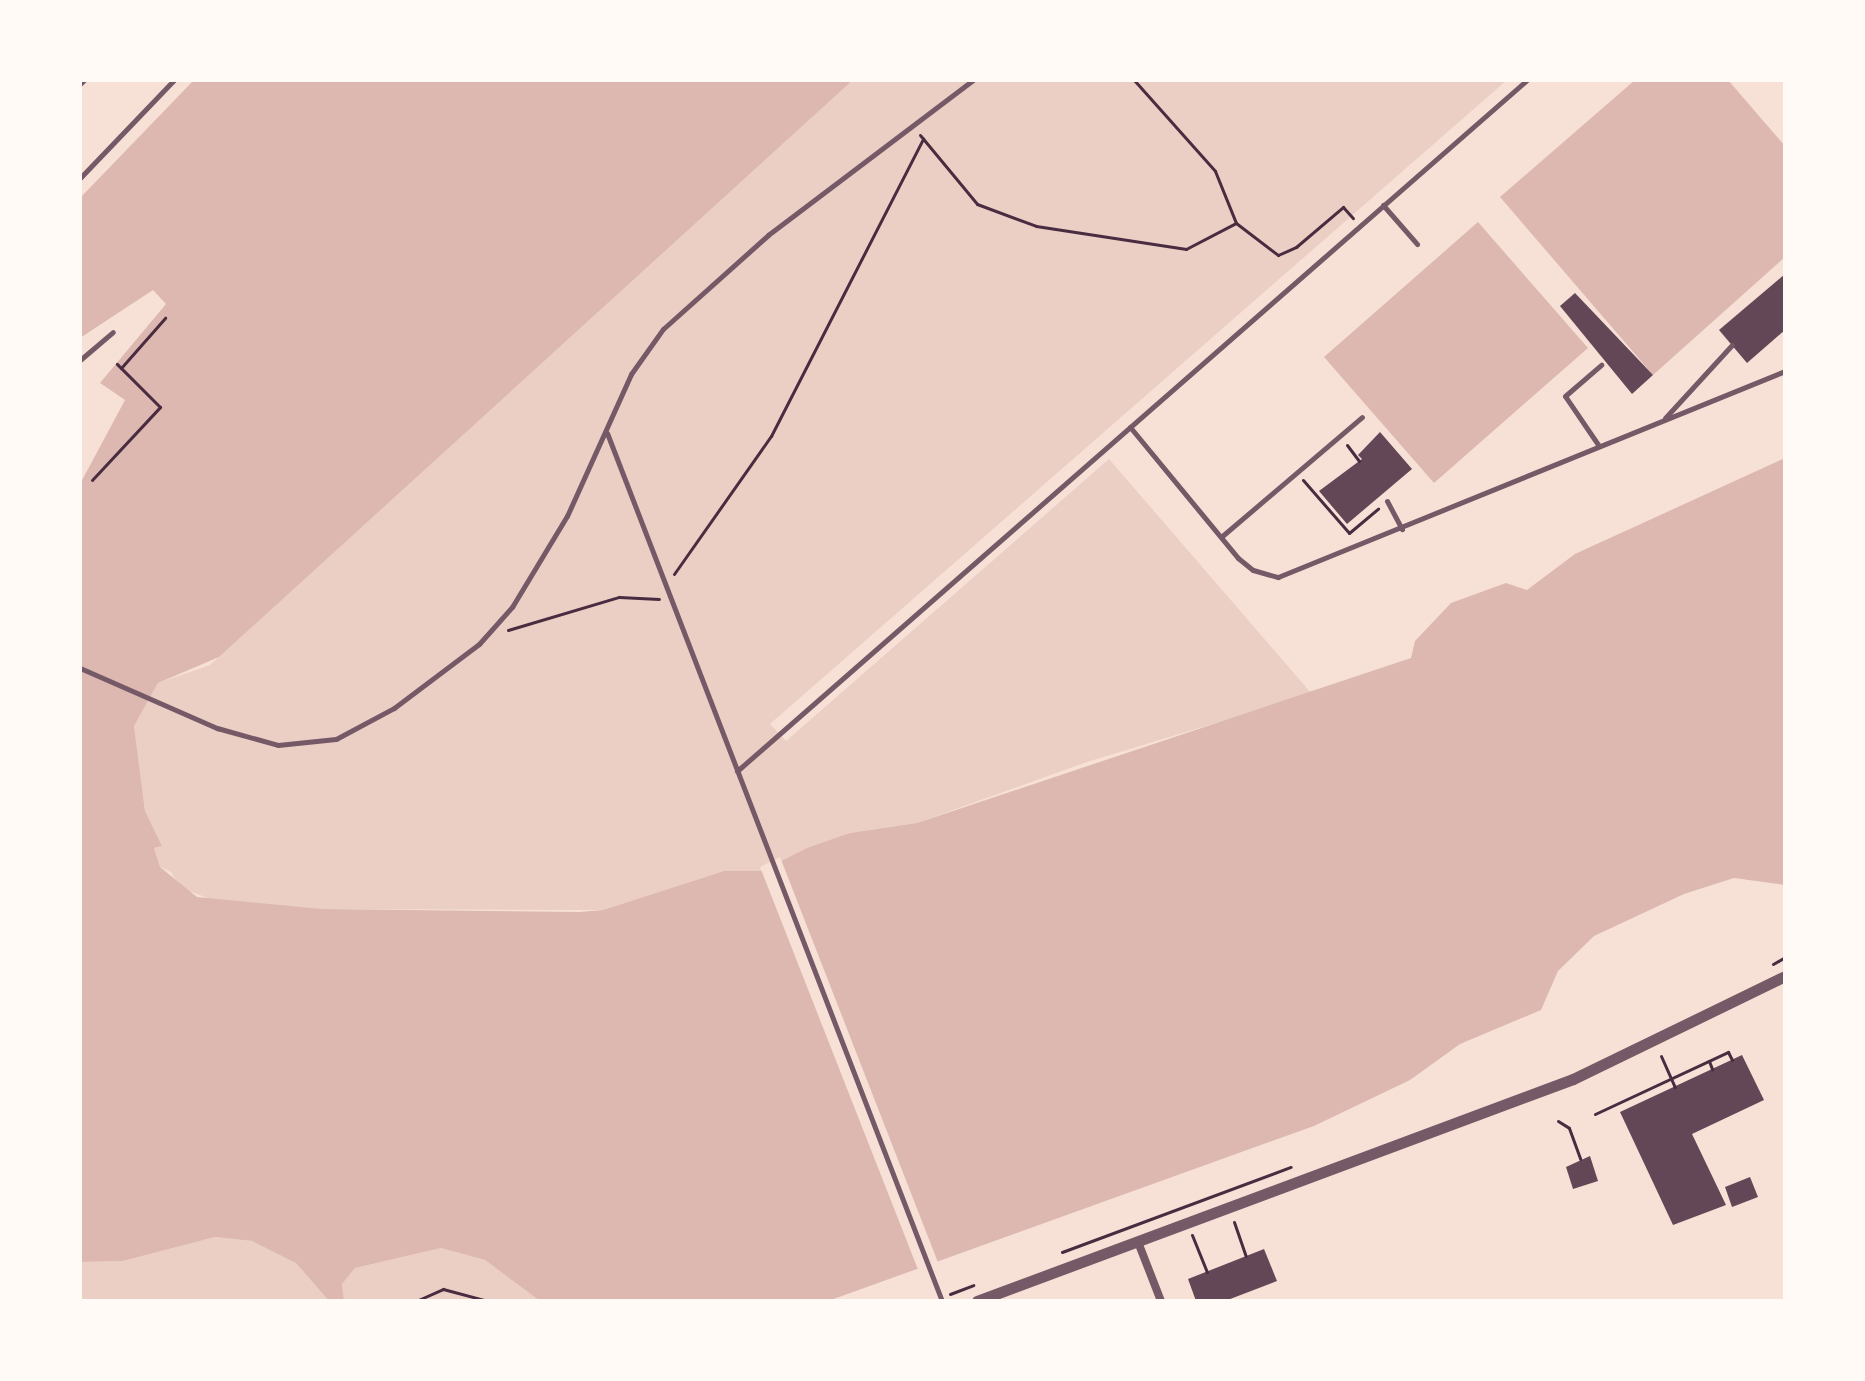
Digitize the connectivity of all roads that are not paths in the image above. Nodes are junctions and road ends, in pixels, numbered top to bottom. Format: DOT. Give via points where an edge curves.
graph roads {
  1 [pos="174,80"];
  2 [pos="973,80"];
  3 [pos="1527,80"];
  4 [pos="80,178"];
  5 [pos="1383,205"];
  6 [pos="1417,244"];
  7 [pos="113,332"];
  8 [pos="1732,345"];
  9 [pos="80,360"];
  10 [pos="1601,365"];
  11 [pos="1785,371"];
  12 [pos="1362,417"];
  13 [pos="1663,420"];
  14 [pos="1130,427"];
  15 [pos="607,433"];
  16 [pos="1599,446"];
  17 [pos="1387,501"];
  18 [pos="1402,529"];
  19 [pos="1221,537"];
  20 [pos="80,668"];
  21 [pos="737,771"];
  22 [pos="1785,976"];
  23 [pos="1138,1242"];
  24 [pos="942,1301"];
  25 [pos="977,1301"];
  26 [pos="1161,1301"];
  1 -- 4 [label="lane"];
  2 -- 15 [label="lane" via="768,235 663,329 631,374"];
  3 -- 5 [label="lane"];
  5 -- 6 [label="lane"];
  5 -- 14 [label="lane"];
  7 -- 9 [label="lane"];
  8 -- 13 [label="lane"];
  10 -- 16 [label="lane" via="1565,396"];
  11 -- 13 [label="lane"];
  12 -- 19 [label="lane"];
  13 -- 16 [label="lane"];
  14 -- 19 [label="lane"];
  14 -- 21 [label="lane"];
  15 -- 20 [label="lane" via="535,573 479,644 394,708 336,739 309,745 248,739"];
  15 -- 21 [label="lane"];
  16 -- 18 [label="lane"];
  17 -- 18 [label="lane"];
  18 -- 19 [label="lane" via="1278,577 1253,570"];
  21 -- 24 [label="lane"];
  22 -- 23 [label="street" via="1679,1032 1573,1079"];
  23 -- 25 [label="street"];
  23 -- 26 [label="street"];
}
